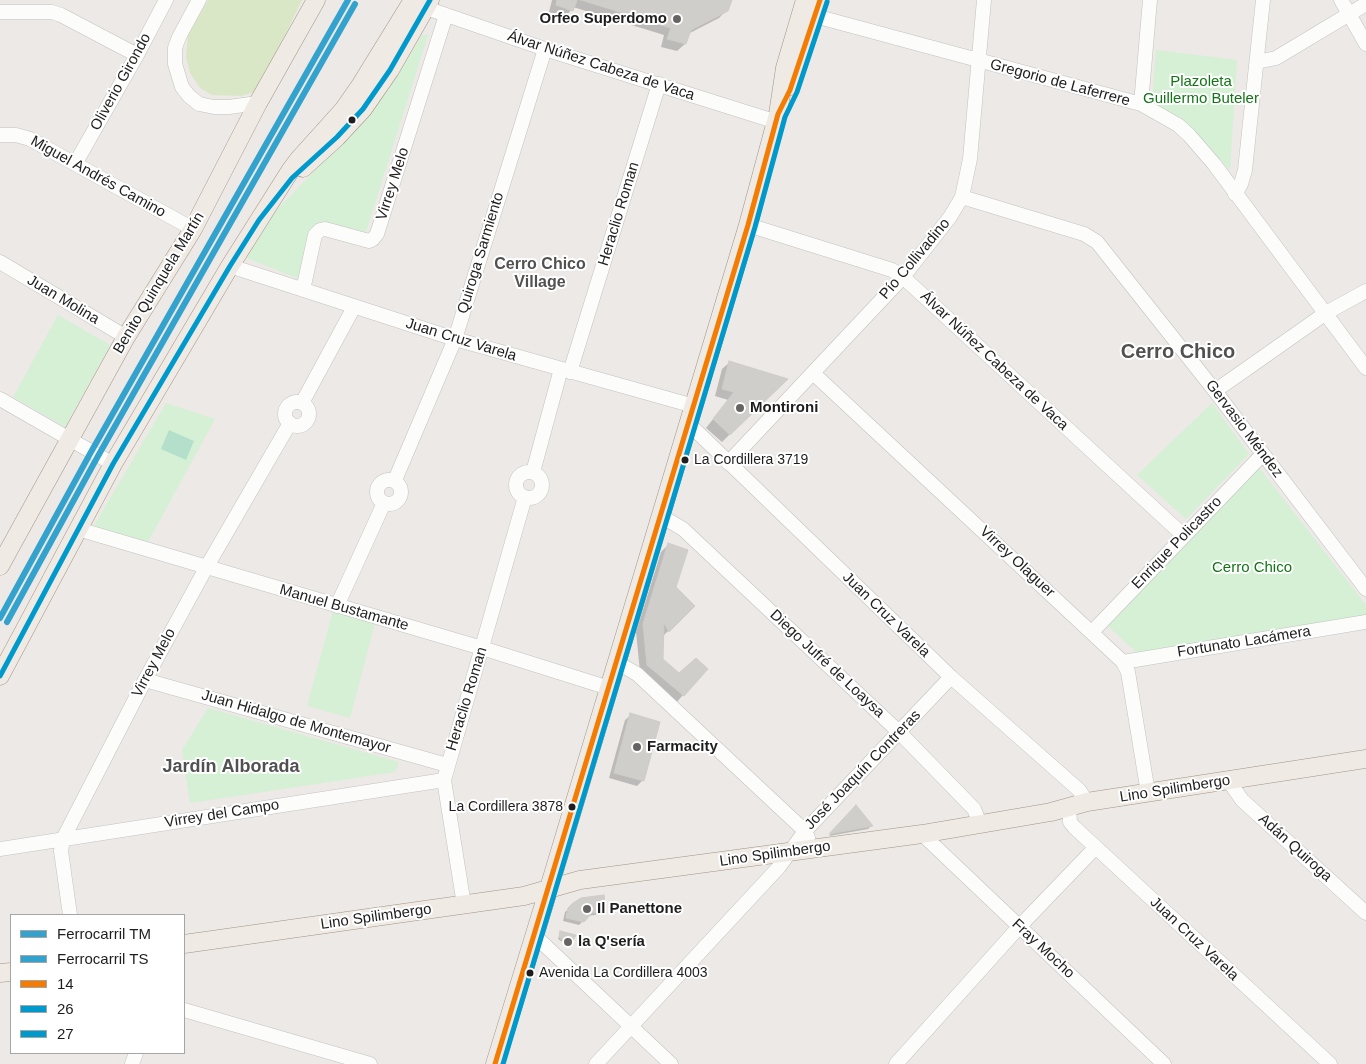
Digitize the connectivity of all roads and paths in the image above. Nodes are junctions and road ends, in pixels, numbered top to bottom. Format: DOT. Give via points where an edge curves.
graph roads {
  1 [pos="166,0"];
  2 [pos="199,0"];
  3 [pos="316,0"];
  4 [pos="805,0"];
  5 [pos="984,0"];
  6 [pos="1150,0"];
  7 [pos="1264,0"];
  8 [pos="1341,0"];
  9 [pos="423,3"];
  10 [pos="1366,4"];
  11 [pos="817,8"];
  12 [pos="0,12"];
  13 [pos="1349,14"];
  14 [pos="446,15"];
  15 [pos="1366,44"];
  16 [pos="545,49"];
  17 [pos="137,55"];
  18 [pos="979,62"];
  19 [pos="1257,62"];
  20 [pos="659,84"];
  21 [pos="258,103"];
  22 [pos="1141,104"];
  23 [pos="777,118"];
  24 [pos="0,135"];
  25 [pos="75,164"];
  26 [pos="1235,194"];
  27 [pos="962,196"];
  28 [pos="748,225"];
  29 [pos="193,229"];
  30 [pos="0,262"];
  31 [pos="230,266"];
  32 [pos="903,277"];
  33 [pos="304,290"];
  34 [pos="1366,291"];
  35 [pos="354,307"];
  36 [pos="1326,313"];
  37 [pos="126,337"];
  38 [pos="455,339"];
  39 [pos="1366,368"];
  40 [pos="566,371"];
  41 [pos="813,373"];
  42 [pos="1215,391"];
  43 [pos="0,399"];
  44 [pos="694,406"];
  45 [pos="689,424"];
  46 [pos="70,439"];
  47 [pos="1262,455"];
  48 [pos="728,463"];
  49 [pos="113,464"];
  50 [pos="661,516"];
  51 [pos="78,530"];
  52 [pos="1184,536"];
  53 [pos="0,566"];
  54 [pos="206,568"];
  55 [pos="1366,589"];
  56 [pos="337,606"];
  57 [pos="1366,622"];
  58 [pos="1092,632"];
  59 [pos="482,648"];
  60 [pos="616,662"];
  61 [pos="1123,662"];
  62 [pos="0,676"];
  63 [pos="952,677"];
  64 [pos="145,680"];
  65 [pos="609,688"];
  66 [pos="900,733"];
  67 [pos="1366,759"];
  68 [pos="448,765"];
  69 [pos="444,780"];
  70 [pos="1228,780"];
  71 [pos="1148,793"];
  72 [pos="1087,802"];
  73 [pos="1068,808"];
  74 [pos="980,824"];
  75 [pos="805,831"];
  76 [pos="922,834"];
  77 [pos="63,839"];
  78 [pos="1095,848"];
  79 [pos="0,849"];
  80 [pos="815,849"];
  81 [pos="789,853"];
  82 [pos="549,888"];
  83 [pos="464,905"];
  84 [pos="1366,912"];
  85 [pos="70,914"];
  86 [pos="1019,927"];
  87 [pos="534,935"];
  88 [pos="185,944"];
  89 [pos="185,1010"];
  90 [pos="630,1026"];
  91 [pos="370,1064"];
  92 [pos="495,1064"];
  93 [pos="596,1064"];
  94 [pos="671,1064"];
  95 [pos="896,1064"];
  96 [pos="1164,1064"];
  97 [pos="1330,1064"];
  1 -- 17 [label="street, Oliverio Girondo"];
  2 -- 21 [label="street" via="175,48 174,64 182,87 199,104 229,107"];
  3 -- 21 [label="main road, Benito Quinquela Martín"];
  4 -- 23 [label="main road" via="785,68"];
  5 -- 18 [label="street, Pío Collivadino"];
  6 -- 22 [label="street"];
  7 -- 19 [label="street"];
  8 -- 13 [label="street"];
  9 -- 14 [label="street, Álvar Núñez Cabeza de Vaca"];
  9 -- 31 [label="main road" via="390,70 363,109 337,138 292,178 259,220"];
  10 -- 13 [label="street"];
  11 -- 18 [label="street, Gregorio de Laferrere"];
  11 -- 23 [label="main road" via="790,90"];
  12 -- 17 [label="street" via="52,12"];
  13 -- 15 [label="street"];
  13 -- 19 [label="street" via="1276,58"];
  14 -- 16 [label="street, Álvar Núñez Cabeza de Vaca"];
  14 -- 33 [label="street, Virrey Melo" via="377,234 369,240 320,230 315,235"];
  16 -- 20 [label="street, Álvar Núñez Cabeza de Vaca"];
  16 -- 38 [label="street, Quiroga Sarmiento"];
  17 -- 25 [label="street, Oliverio Girondo"];
  18 -- 22 [label="street, Gregorio de Laferrere"];
  18 -- 27 [label="street, Pío Collivadino" via="970,159"];
  19 -- 26 [label="street" via="1245,170"];
  20 -- 23 [label="street, Álvar Núñez Cabeza de Vaca"];
  20 -- 40 [label="street, Heraclio Roman"];
  21 -- 29 [label="main road, Benito Quinquela Martín"];
  22 -- 26 [label="street, Gregorio de Laferrere" via="1189,135"];
  23 -- 28 [label="main road"];
  24 -- 25 [label="street, Miguel Andrés Camino" via="30,139"];
  25 -- 29 [label="street, Miguel Andrés Camino"];
  26 -- 36 [label="street, Gregorio de Laferrere"];
  27 -- 32 [label="street, Pío Collivadino" via="950,217"];
  27 -- 42 [label="street, Gervasio Méndez" via="1084,234 1096,242"];
  28 -- 32 [label="street, Álvar Núñez Cabeza de Vaca" via="884,266"];
  28 -- 44 [label="main road"];
  29 -- 37 [label="main road, Benito Quinquela Martín"];
  30 -- 37 [label="street, Juan Molina"];
  31 -- 33 [label="street, Juan Cruz Varela"];
  31 -- 49 [label="main road"];
  32 -- 41 [label="street, Pío Collivadino"];
  32 -- 52 [label="street, Álvar Núñez Cabeza de Vaca"];
  33 -- 35 [label="street, Juan Cruz Varela"];
  34 -- 36 [label="street"];
  35 -- 38 [label="street, Juan Cruz Varela"];
  35 -- 54 [label="street, Virrey Melo" via="302,403 288,407 286,414 290,423"];
  36 -- 39 [label="street, Gregorio de Laferrere"];
  36 -- 42 [label="street"];
  37 -- 46 [label="main road, Benito Quinquela Martín"];
  38 -- 40 [label="street, Juan Cruz Varela"];
  38 -- 56 [label="street, Quiroga Sarmiento" via="395,480 402,495 396,502 384,503"];
  40 -- 44 [label="street, Juan Cruz Varela"];
  40 -- 59 [label="street, Heraclio Roman" via="533,472 521,474 516,480 518,492 525,497"];
  41 -- 48 [label="street, Pío Collivadino"];
  41 -- 58 [label="street, Virrey Olaguer"];
  42 -- 47 [label="street, Gervasio Méndez"];
  43 -- 46 [label="street"];
  44 -- 45 [label="main road"];
  45 -- 48 [label="street, Juan Cruz Varela"];
  45 -- 50 [label="main road"];
  46 -- 49 [label="street"];
  46 -- 53 [label="main road, Benito Quinquela Martín"];
  47 -- 52 [label="street, Enrique Policastro"];
  47 -- 55 [label="street, Gervasio Méndez"];
  48 -- 63 [label="street, Juan Cruz Varela"];
  49 -- 51 [label="main road"];
  50 -- 60 [label="main road"];
  50 -- 66 [label="street, Diego Jufré de Loaysa" via="683,529"];
  51 -- 54 [label="street, Manuel Bustamante"];
  51 -- 62 [label="main road"];
  52 -- 58 [label="street, Enrique Policastro"];
  54 -- 56 [label="street, Manuel Bustamante"];
  54 -- 64 [label="street, Virrey Melo"];
  56 -- 59 [label="street, Manuel Bustamante"];
  57 -- 61 [label="street, Fortunato Lacámera"];
  58 -- 61 [label="street, Virrey Olaguer"];
  59 -- 65 [label="street, Manuel Bustamante"];
  59 -- 68 [label="street, Heraclio Roman"];
  60 -- 65 [label="main road"];
  60 -- 75 [label="street" via="637,674"];
  61 -- 71 [label="street, Virrey Olaguer" via="1128,672"];
  63 -- 66 [label="street, José Joaquín Contreras"];
  63 -- 72 [label="street, Juan Cruz Varela" via="1078,790"];
  64 -- 68 [label="street, Juan Hidalgo de Montemayor"];
  64 -- 77 [label="street, Virrey Melo"];
  65 -- 82 [label="main road"];
  66 -- 74 [label="street, Diego Jufré de Loaysa" via="974,809"];
  66 -- 75 [label="street, José Joaquín Contreras"];
  67 -- 70 [label="main road, Lino Spilimbergo"];
  68 -- 69 [label="street, Heraclio Roman"];
  69 -- 77 [label="street, Virrey del Campo"];
  69 -- 83 [label="street, Heraclio Roman"];
  70 -- 71 [label="main road, Lino Spilimbergo"];
  70 -- 84 [label="street, Adán Quiroga" via="1242,800"];
  71 -- 72 [label="main road, Lino Spilimbergo"];
  72 -- 73 [label="main road, Lino Spilimbergo"];
  73 -- 74 [label="main road, Lino Spilimbergo"];
  73 -- 78 [label="street, Juan Cruz Varela" via="1070,822"];
  74 -- 76 [label="main road, Lino Spilimbergo"];
  75 -- 80 [label="street"];
  75 -- 81 [label="street, José Joaquín Contreras"];
  76 -- 80 [label="main road, Lino Spilimbergo"];
  76 -- 86 [label="street, Fray Mocho"];
  77 -- 79 [label="street, Virrey del Campo"];
  77 -- 85 [label="street, Virrey Melo" via="61,852"];
  78 -- 86 [label="street"];
  78 -- 97 [label="street, Juan Cruz Varela"];
  80 -- 81 [label="main road, Lino Spilimbergo"];
  81 -- 82 [label="main road, Lino Spilimbergo" via="580,880"];
  81 -- 90 [label="street, José Joaquín Contreras"];
  82 -- 83 [label="main road, Lino Spilimbergo" via="524,896"];
  82 -- 87 [label="main road"];
  83 -- 88 [label="main road, Lino Spilimbergo"];
  86 -- 95 [label="street"];
  86 -- 96 [label="street, Fray Mocho"];
  87 -- 90 [label="street"];
  87 -- 92 [label="main road"];
  89 -- 91 [label="street"];
  90 -- 93 [label="street, José Joaquín Contreras"];
  90 -- 94 [label="street"];
}
